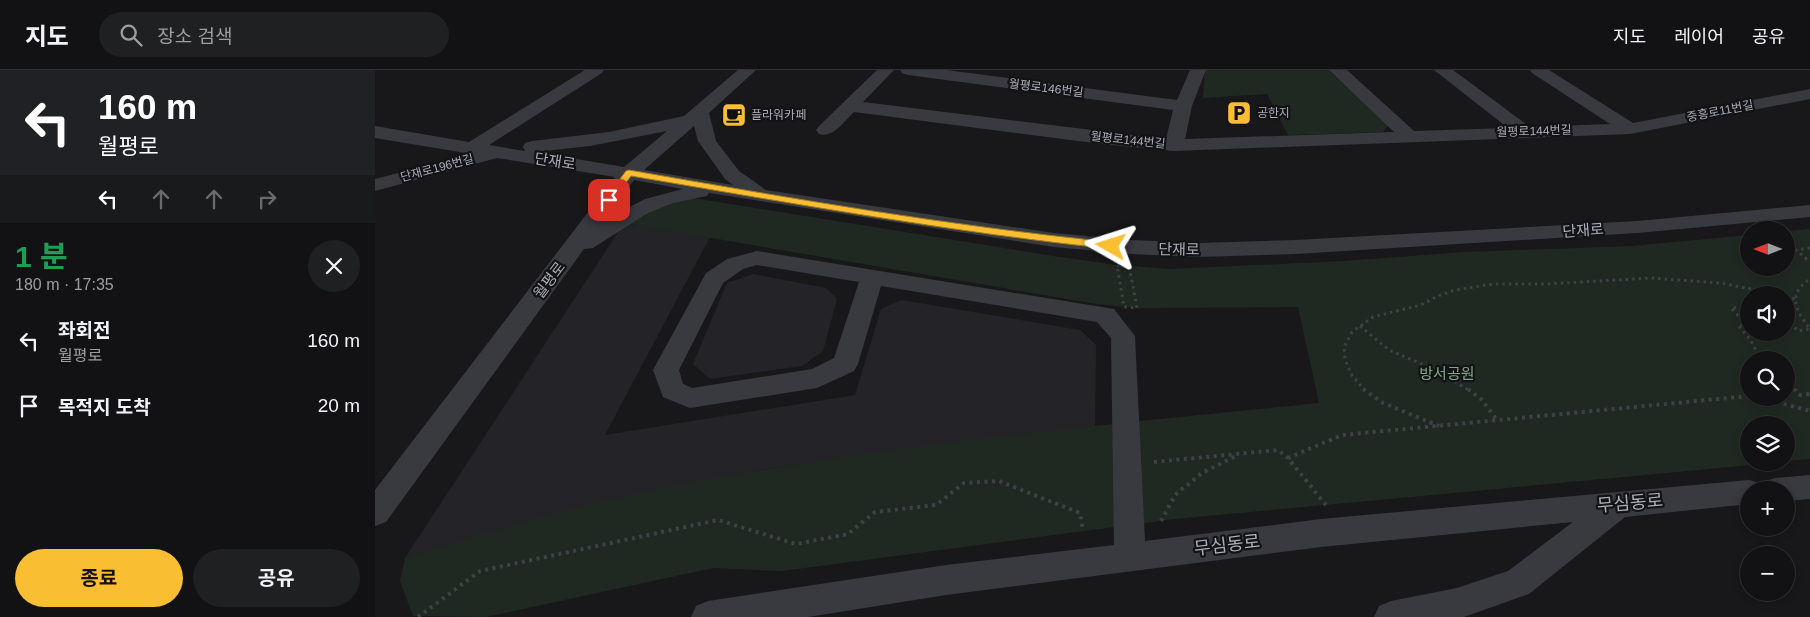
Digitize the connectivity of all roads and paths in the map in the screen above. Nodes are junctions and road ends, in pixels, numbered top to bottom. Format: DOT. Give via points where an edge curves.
graph roads {
  1 [pos="596,70"];
  2 [pos="748,70"];
  3 [pos="886,70"];
  4 [pos="908,70"];
  5 [pos="1198,70"];
  6 [pos="1337,70"];
  7 [pos="1442,70"];
  8 [pos="1566,70"];
  9 [pos="1541,72"];
  10 [pos="1810,94"];
  11 [pos="850,106"];
  12 [pos="1183,106"];
  13 [pos="696,115"];
  14 [pos="1630,129"];
  15 [pos="825,130"];
  16 [pos="1524,131"];
  17 [pos="375,132"];
  18 [pos="1409,136"];
  19 [pos="1174,144"];
  20 [pos="486,150"];
  21 [pos="629,173"];
  22 [pos="375,185"];
  23 [pos="724,189"];
  24 [pos="763,196"];
  25 [pos="1810,211"];
  26 [pos="1810,248"];
  27 [pos="568,254"];
  28 [pos="1810,262"];
  29 [pos="1117,265"];
  30 [pos="872,276"];
  31 [pos="1810,279"];
  32 [pos="1740,287"];
  33 [pos="1795,294"];
  34 [pos="1795,303"];
  35 [pos="1740,308"];
  36 [pos="1740,318"];
  37 [pos="1359,325"];
  38 [pos="1795,328"];
  39 [pos="1795,391"];
  40 [pos="1810,394"];
  41 [pos="1740,397"];
  42 [pos="1792,406"];
  43 [pos="1810,411"];
  44 [pos="1497,420"];
  45 [pos="1439,426"];
  46 [pos="1239,454"];
  47 [pos="1288,458"];
  48 [pos="1127,464"];
  49 [pos="1810,487"];
  50 [pos="1795,488"];
  51 [pos="1740,493"];
  52 [pos="1619,504"];
  53 [pos="1326,505"];
  54 [pos="375,513"];
  55 [pos="1161,521"];
  56 [pos="1083,531"];
  57 [pos="1130,557"];
  58 [pos="418,617"];
  59 [pos="708,617"];
  60 [pos="1391,617"];
  1 -- 20 [label="street"];
  2 -- 13 [label="street, 월평로"];
  3 -- 11 [label="street"];
  4 -- 12 [label="street, 월평로146번길"];
  5 -- 12 [label="street"];
  6 -- 18 [label="street"];
  7 -- 16 [label="street"];
  8 -- 9 [label="street"];
  9 -- 14 [label="street"];
  10 -- 14 [label="street, 중흥로11번길"];
  11 -- 15 [label="street"];
  11 -- 19 [label="street, 월평로144번길" via="1101,138"];
  12 -- 19 [label="street"];
  13 -- 20 [label="street" via="635,134 561,145"];
  13 -- 21 [label="street, 월평로"];
  13 -- 24 [label="street" via="707,141 732,175"];
  14 -- 16 [label="street, 월평로144번길"];
  16 -- 18 [label="street, 월평로144번길"];
  17 -- 20 [label="street, 단재로"];
  18 -- 19 [label="street, 월평로144번길"];
  20 -- 21 [label="street, 단재로"];
  20 -- 22 [label="street, 단재로196번길"];
  21 -- 23 [label="street, 단재로"];
  21 -- 27 [label="street, 월평로"];
  23 -- 24 [label="street, 단재로"];
  23 -- 27 [label="street" via="671,196 635,209"];
  24 -- 25 [label="street, 단재로" via="1054,240 1198,250 1637,227"];
  26 -- 28 [label="path" via="1796,250"];
  27 -- 54 [label="street, 월평로"];
  29 -- 29 [label="path" via="1125,307 1137,308 1129,266"];
  30 -- 30 [label="street" via="757,258 735,264 714,278 666,370 671,390 690,398 817,378 845,364"];
  30 -- 48 [label="street" via="1105,315 1123,336"];
  31 -- 33 [label="path"];
  32 -- 37 [label="path" via="1663,279 1611,278 1539,285 1488,285 1438,296 1424,304 1375,317"];
  34 -- 38 [label="path" via="1810,329 1798,331"];
  35 -- 36 [label="path" via="1731,308"];
  37 -- 44 [label="path" via="1389,350 1461,384 1482,400"];
  37 -- 45 [label="path" via="1346,340 1344,354 1350,373 1359,386 1371,398 1388,407"];
  39 -- 40 [label="path" via="1799,395"];
  41 -- 44 [label="path"];
  42 -- 43 [label="path"];
  44 -- 45 [label="path"];
  45 -- 47 [label="path" via="1342,436"];
  46 -- 47 [label="path" via="1278,450"];
  46 -- 48 [label="path"];
  46 -- 55 [label="path" via="1202,473 1175,495"];
  47 -- 53 [label="path"];
  48 -- 57 [label="street"];
  49 -- 50 [label="street"];
  51 -- 52 [label="street, 무심동로"];
  52 -- 57 [label="street, 무심동로" via="1321,533"];
  52 -- 60 [label="street" via="1518,583 1457,604"];
  56 -- 58 [label="path" via="1080,513 999,481 964,483 936,505 875,512 848,534 796,544 718,520 480,571"];
  57 -- 59 [label="street, 무심동로" via="946,580"];
}
